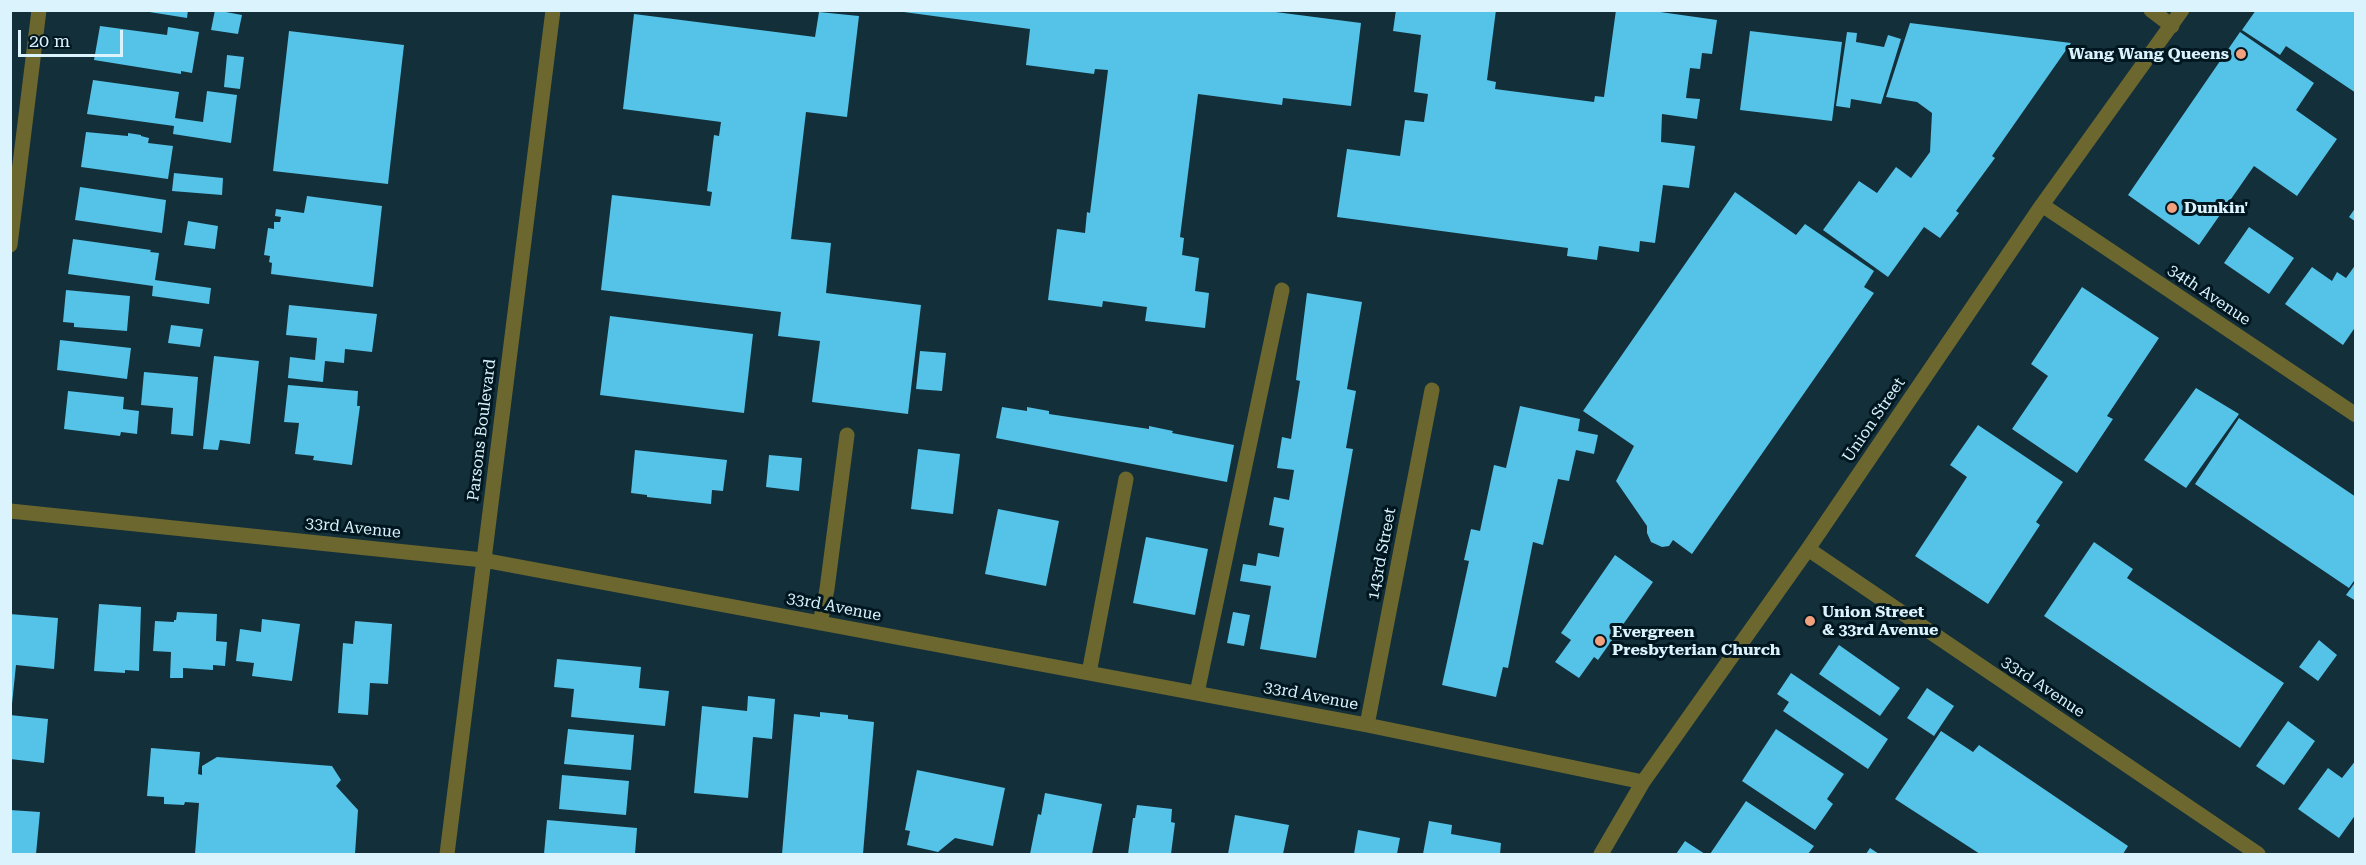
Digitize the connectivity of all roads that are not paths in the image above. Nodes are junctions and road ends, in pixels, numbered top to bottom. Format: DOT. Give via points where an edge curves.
graph roads {
  1 [pos="39,10"];
  2 [pos="553,10"];
  3 [pos="2151,10"];
  4 [pos="2182,10"];
  5 [pos="2172,26"];
  6 [pos="2042,206"];
  7 [pos="10,245"];
  8 [pos="1282,290"];
  9 [pos="1432,390"];
  10 [pos="2355,415"];
  11 [pos="847,435"];
  12 [pos="1126,479"];
  13 [pos="10,512"];
  14 [pos="1808,549"];
  15 [pos="483,560"];
  16 [pos="820,623"];
  17 [pos="1089,673"];
  18 [pos="1197,693"];
  19 [pos="1367,725"];
  20 [pos="1643,782"];
  21 [pos="447,855"];
  22 [pos="1601,855"];
  23 [pos="2258,855"];
  1 -- 7 [label="street"];
  2 -- 15 [label="street, Parsons Boulevard"];
  3 -- 5 [label="street"];
  4 -- 5 [label="street, Union Street"];
  5 -- 6 [label="street, Union Street"];
  6 -- 10 [label="street, 34th Avenue"];
  6 -- 14 [label="street, Union Street"];
  8 -- 18 [label="street"];
  9 -- 19 [label="street, 143rd Street"];
  11 -- 16 [label="street"];
  12 -- 17 [label="street"];
  13 -- 15 [label="street, 33rd Avenue"];
  14 -- 20 [label="street, Union Street"];
  14 -- 23 [label="street, 33rd Avenue"];
  15 -- 16 [label="street, 33rd Avenue"];
  15 -- 21 [label="street, Parsons Boulevard"];
  16 -- 17 [label="street, 33rd Avenue"];
  17 -- 18 [label="street, 33rd Avenue"];
  18 -- 19 [label="street, 33rd Avenue"];
  19 -- 20 [label="street, 33rd Avenue"];
  20 -- 22 [label="street, Union Street"];
}
